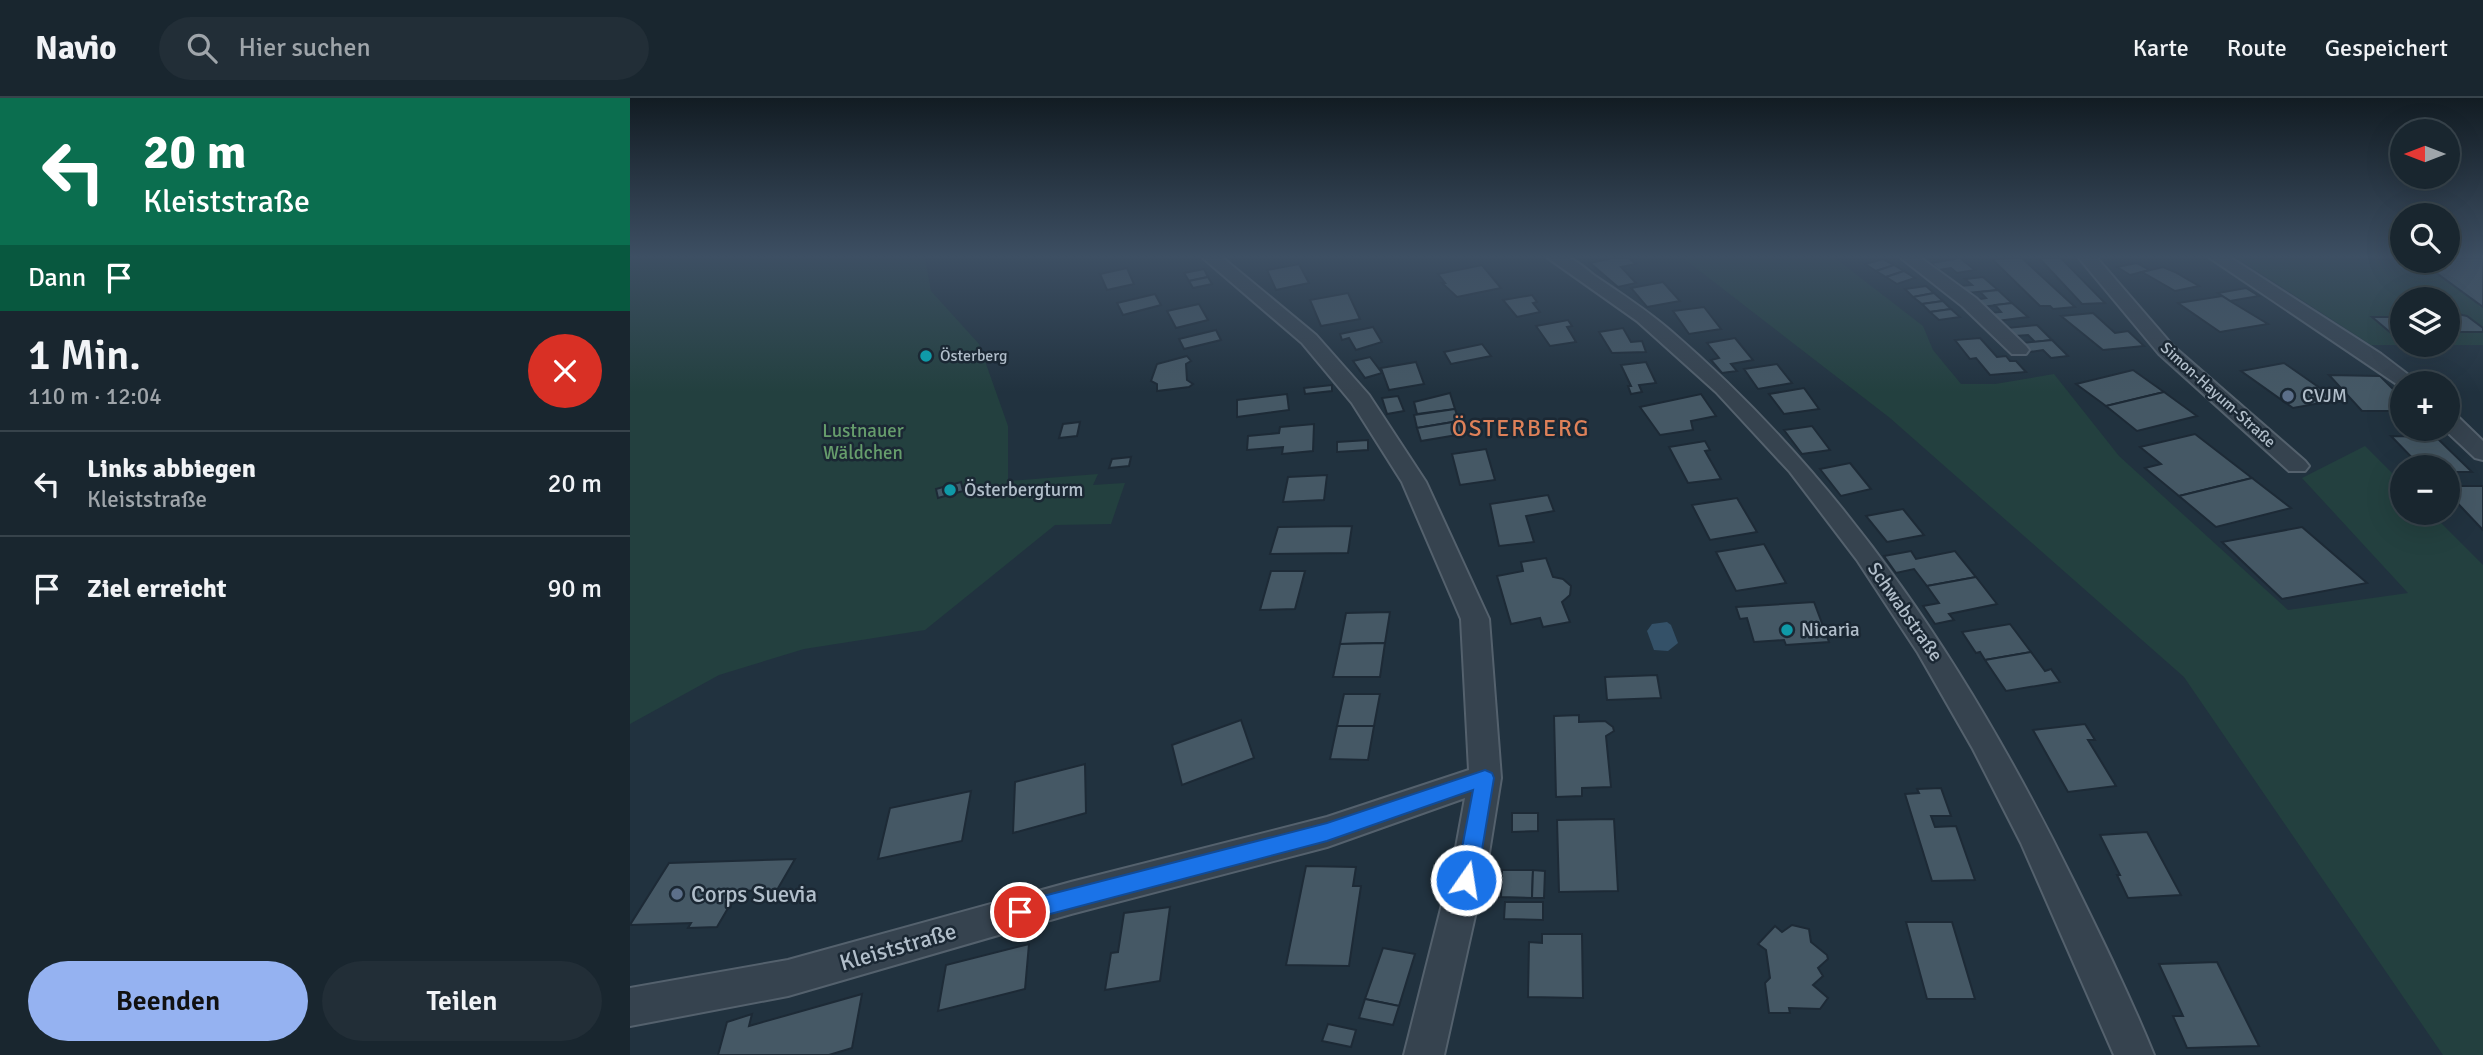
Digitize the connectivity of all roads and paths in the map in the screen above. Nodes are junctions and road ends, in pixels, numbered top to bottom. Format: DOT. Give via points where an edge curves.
graph roads {
  1 [pos="1265,303"];
  2 [pos="1620,303"];
  3 [pos="1970,303"];
  4 [pos="2126,303"];
  5 [pos="2287,303"];
  6 [pos="2019,350"];
  7 [pos="2390,371"];
  8 [pos="2460,431"];
  9 [pos="2483,453"];
  10 [pos="2297,466"];
  11 [pos="1485,778"];
  12 [pos="630,1006"];
  13 [pos="1424,1055"];
  14 [pos="2134,1055"];
  1 -- 11 [label="street" via="1317,347 1360,400 1414,482 1475,619"];
  2 -- 14 [label="street, Schwabstraße" via="1669,338 1783,448 1835,511 1944,669 2025,815"];
  3 -- 6 [label="street"];
  4 -- 10 [label="street, Simon-Hayum-Straße" via="2166,350"];
  5 -- 7 [label="street"];
  8 -- 9 [label="street"];
  11 -- 12 [label="street, Kleiststraße" via="1327,832 788,978"];
  11 -- 13 [label="street"];
}
